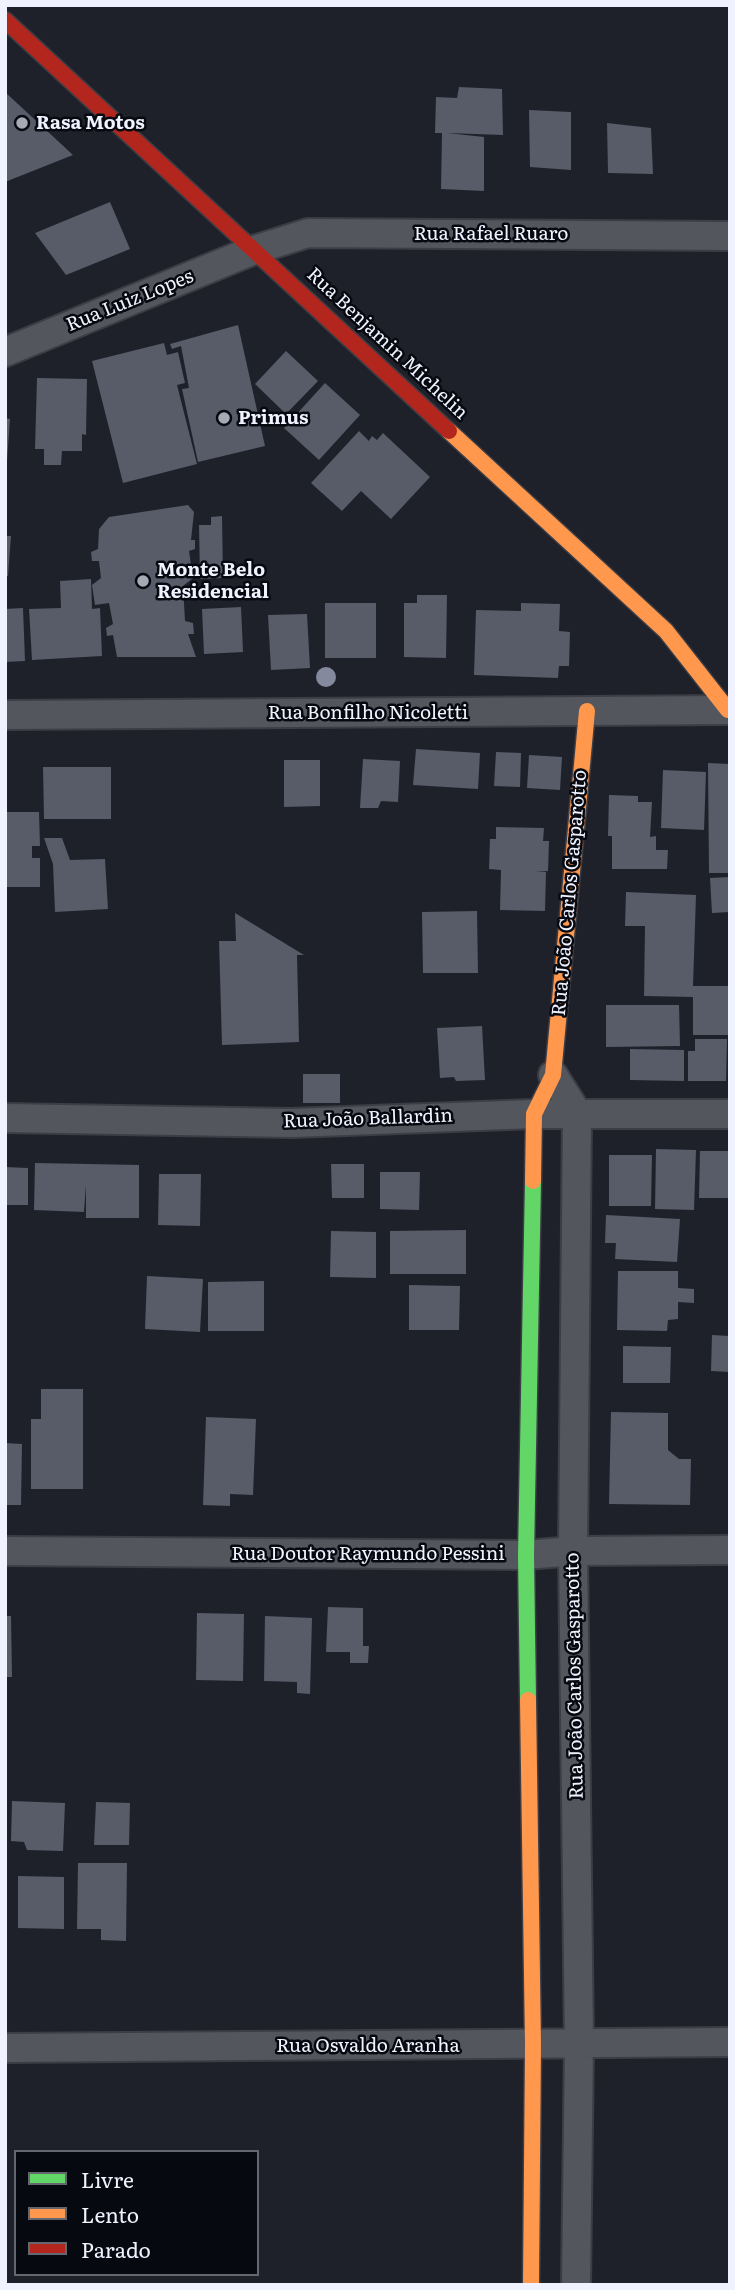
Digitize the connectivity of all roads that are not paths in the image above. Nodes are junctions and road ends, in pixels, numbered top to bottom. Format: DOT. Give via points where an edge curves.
graph roads {
  1 [pos="5,20"];
  2 [pos="730,236"];
  3 [pos="254,250"];
  4 [pos="5,352"];
  5 [pos="729,710"];
  6 [pos="587,711"];
  7 [pos="5,715"];
  8 [pos="554,1075"];
  9 [pos="577,1113"];
  10 [pos="534,1114"];
  11 [pos="730,1114"];
  12 [pos="5,1118"];
  13 [pos="5,1550"];
  14 [pos="730,1550"];
  15 [pos="573,1551"];
  16 [pos="526,1555"];
  17 [pos="730,2042"];
  18 [pos="579,2043"];
  19 [pos="533,2045"];
  20 [pos="5,2048"];
  21 [pos="577,2148"];
  22 [pos="532,2149"];
  23 [pos="531,2285"];
  24 [pos="576,2285"];
  1 -- 3 [label="street, Rua Benjamin Michelin"];
  2 -- 3 [label="street, Rua Rafael Ruaro" via="308,233"];
  3 -- 4 [label="street, Rua Luiz Lopes"];
  3 -- 5 [label="street, Rua Benjamin Michelin" via="666,631"];
  5 -- 6 [label="street, Rua Bonfilho Nicoletti"];
  6 -- 7 [label="street, Rua Bonfilho Nicoletti"];
  6 -- 8 [label="street, Rua João Carlos Gasparotto"];
  8 -- 9 [label="street"];
  8 -- 10 [label="street, Rua João Carlos Gasparotto"];
  9 -- 10 [label="street, Rua João Ballardin"];
  9 -- 11 [label="street, Rua João Ballardin"];
  9 -- 15 [label="street, Rua João Carlos Gasparotto"];
  10 -- 12 [label="street, Rua João Ballardin" via="292,1123"];
  10 -- 16 [label="street, Rua João Carlos Gasparotto"];
  13 -- 16 [label="street, Rua Doutor Raymundo Pessini"];
  14 -- 15 [label="street, Rua Doutor Raymundo Pessini"];
  15 -- 16 [label="street, Rua Doutor Raymundo Pessini"];
  15 -- 18 [label="street, Rua João Carlos Gasparotto"];
  16 -- 19 [label="street, Rua João Carlos Gasparotto"];
  17 -- 18 [label="street, Rua Osvaldo Aranha"];
  18 -- 19 [label="street, Rua Osvaldo Aranha"];
  18 -- 21 [label="street, Rua João Carlos Gasparotto"];
  19 -- 20 [label="street, Rua Osvaldo Aranha"];
  19 -- 22 [label="street, Rua João Carlos Gasparotto"];
  21 -- 22 [label="street"];
  21 -- 24 [label="street, Rua João Carlos Gasparotto"];
  22 -- 23 [label="street, Rua João Carlos Gasparotto"];
}
